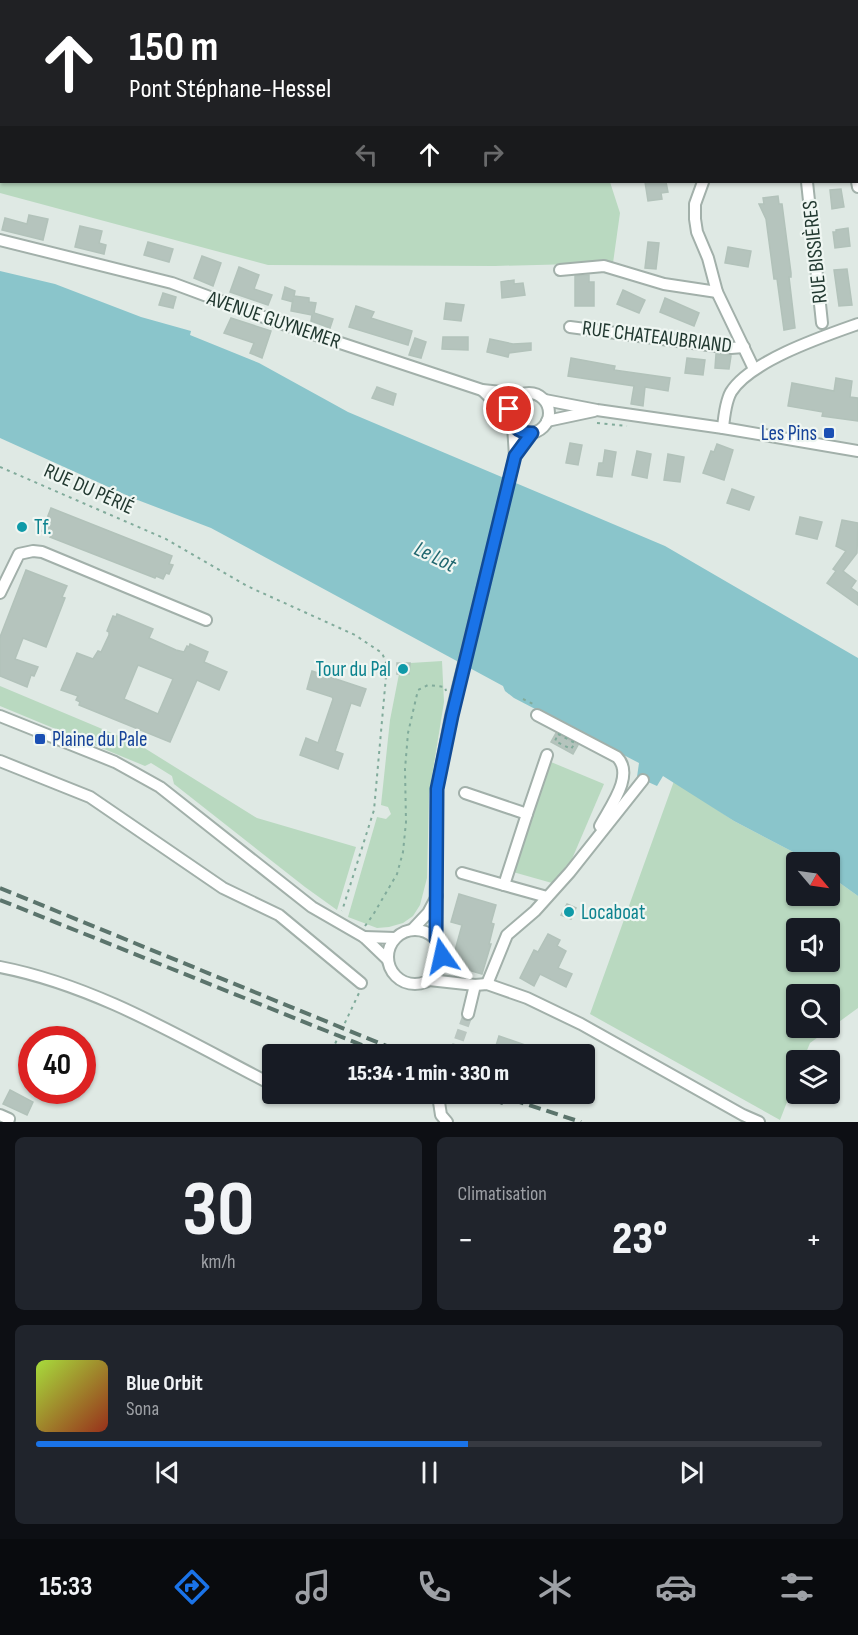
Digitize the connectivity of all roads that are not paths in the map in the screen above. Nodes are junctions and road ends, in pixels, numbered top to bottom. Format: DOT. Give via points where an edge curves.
graph roads {
  1 [pos="703,183"];
  2 [pos="807,183"];
  3 [pos="0,240"];
  4 [pos="560,270"];
  5 [pos="717,292"];
  6 [pos="822,323"];
  7 [pos="858,324"];
  8 [pos="570,327"];
  9 [pos="744,347"];
  10 [pos="754,369"];
  11 [pos="482,390"];
  12 [pos="520,394"];
  13 [pos="545,400"];
  14 [pos="597,410"];
  15 [pos="511,421"];
  16 [pos="547,421"];
  17 [pos="723,428"];
  18 [pos="532,433"];
  19 [pos="519,443"];
  20 [pos="858,451"];
  21 [pos="0,593"];
  22 [pos="206,620"];
  23 [pos="537,715"];
  24 [pos="0,716"];
  25 [pos="547,755"];
  26 [pos="0,761"];
  27 [pos="643,780"];
  28 [pos="465,793"];
  29 [pos="527,814"];
  30 [pos="589,849"];
  31 [pos="462,873"];
  32 [pos="504,885"];
  33 [pos="437,896"];
  34 [pos="547,897"];
  35 [pos="411,930"];
  36 [pos="364,931"];
  37 [pos="395,938"];
  38 [pos="436,939"];
  39 [pos="388,960"];
  40 [pos="441,965"];
  41 [pos="0,967"];
  42 [pos="429,981"];
  43 [pos="454,983"];
  44 [pos="363,985"];
  45 [pos="481,985"];
  46 [pos="468,1014"];
  47 [pos="262,1079"];
  48 [pos="439,1104"];
  49 [pos="447,1122"];
  50 [pos="759,1122"];
  1 -- 5 [label="street" via="695,204 695,219"];
  2 -- 6 [label="street, RUE BISSIÈRES"];
  3 -- 11 [label="street, AVENUE GUYNEMER" via="172,283"];
  4 -- 5 [label="street" via="604,266 664,284"];
  5 -- 9 [label="street"];
  7 -- 10 [label="street"];
  8 -- 9 [label="street, RUE CHATEAUBRIAND"];
  9 -- 10 [label="street"];
  10 -- 17 [label="street" via="730,393"];
  11 -- 12 [label="street, AVENUE GUYNEMER"];
  11 -- 15 [label="street, AVENUE GUYNEMER"];
  12 -- 13 [label="street" via="536,393"];
  12 -- 15 [label="street" via="511,403"];
  13 -- 14 [label="street"];
  13 -- 16 [label="street" via="549,410"];
  14 -- 16 [label="street"];
  14 -- 17 [label="street"];
  15 -- 18 [label="street" via="525,433"];
  15 -- 19 [label="street"];
  16 -- 18 [label="street"];
  17 -- 20 [label="street"];
  18 -- 19 [label="street"];
  19 -- 33 [label="street" via="451,695 437,789"];
  21 -- 22 [label="street" via="19,554 33,550"];
  23 -- 30 [label="street" via="623,763 624,776"];
  24 -- 36 [label="street" via="115,762 160,786 312,907"];
  25 -- 29 [label="street"];
  26 -- 44 [label="street" via="90,797 224,888 279,915"];
  27 -- 30 [label="street"];
  28 -- 29 [label="street"];
  29 -- 32 [label="street"];
  30 -- 34 [label="street"];
  31 -- 32 [label="street"];
  32 -- 34 [label="street"];
  33 -- 35 [label="street" via="428,913"];
  33 -- 38 [label="street"];
  34 -- 45 [label="street" via="507,935"];
  35 -- 37 [label="street"];
  35 -- 38 [label="street" via="422,930"];
  36 -- 37 [label="street"];
  36 -- 39 [label="street"];
  37 -- 39 [label="street"];
  38 -- 40 [label="street" via="441,947"];
  39 -- 42 [label="street" via="392,973 406,983"];
  40 -- 42 [label="street"];
  40 -- 43 [label="street"];
  41 -- 47 [label="street" via="90,993"];
  42 -- 43 [label="street"];
  43 -- 45 [label="street"];
  45 -- 46 [label="street"];
  45 -- 50 [label="street" via="527,998 581,1024"];
  48 -- 49 [label="street"];
}
